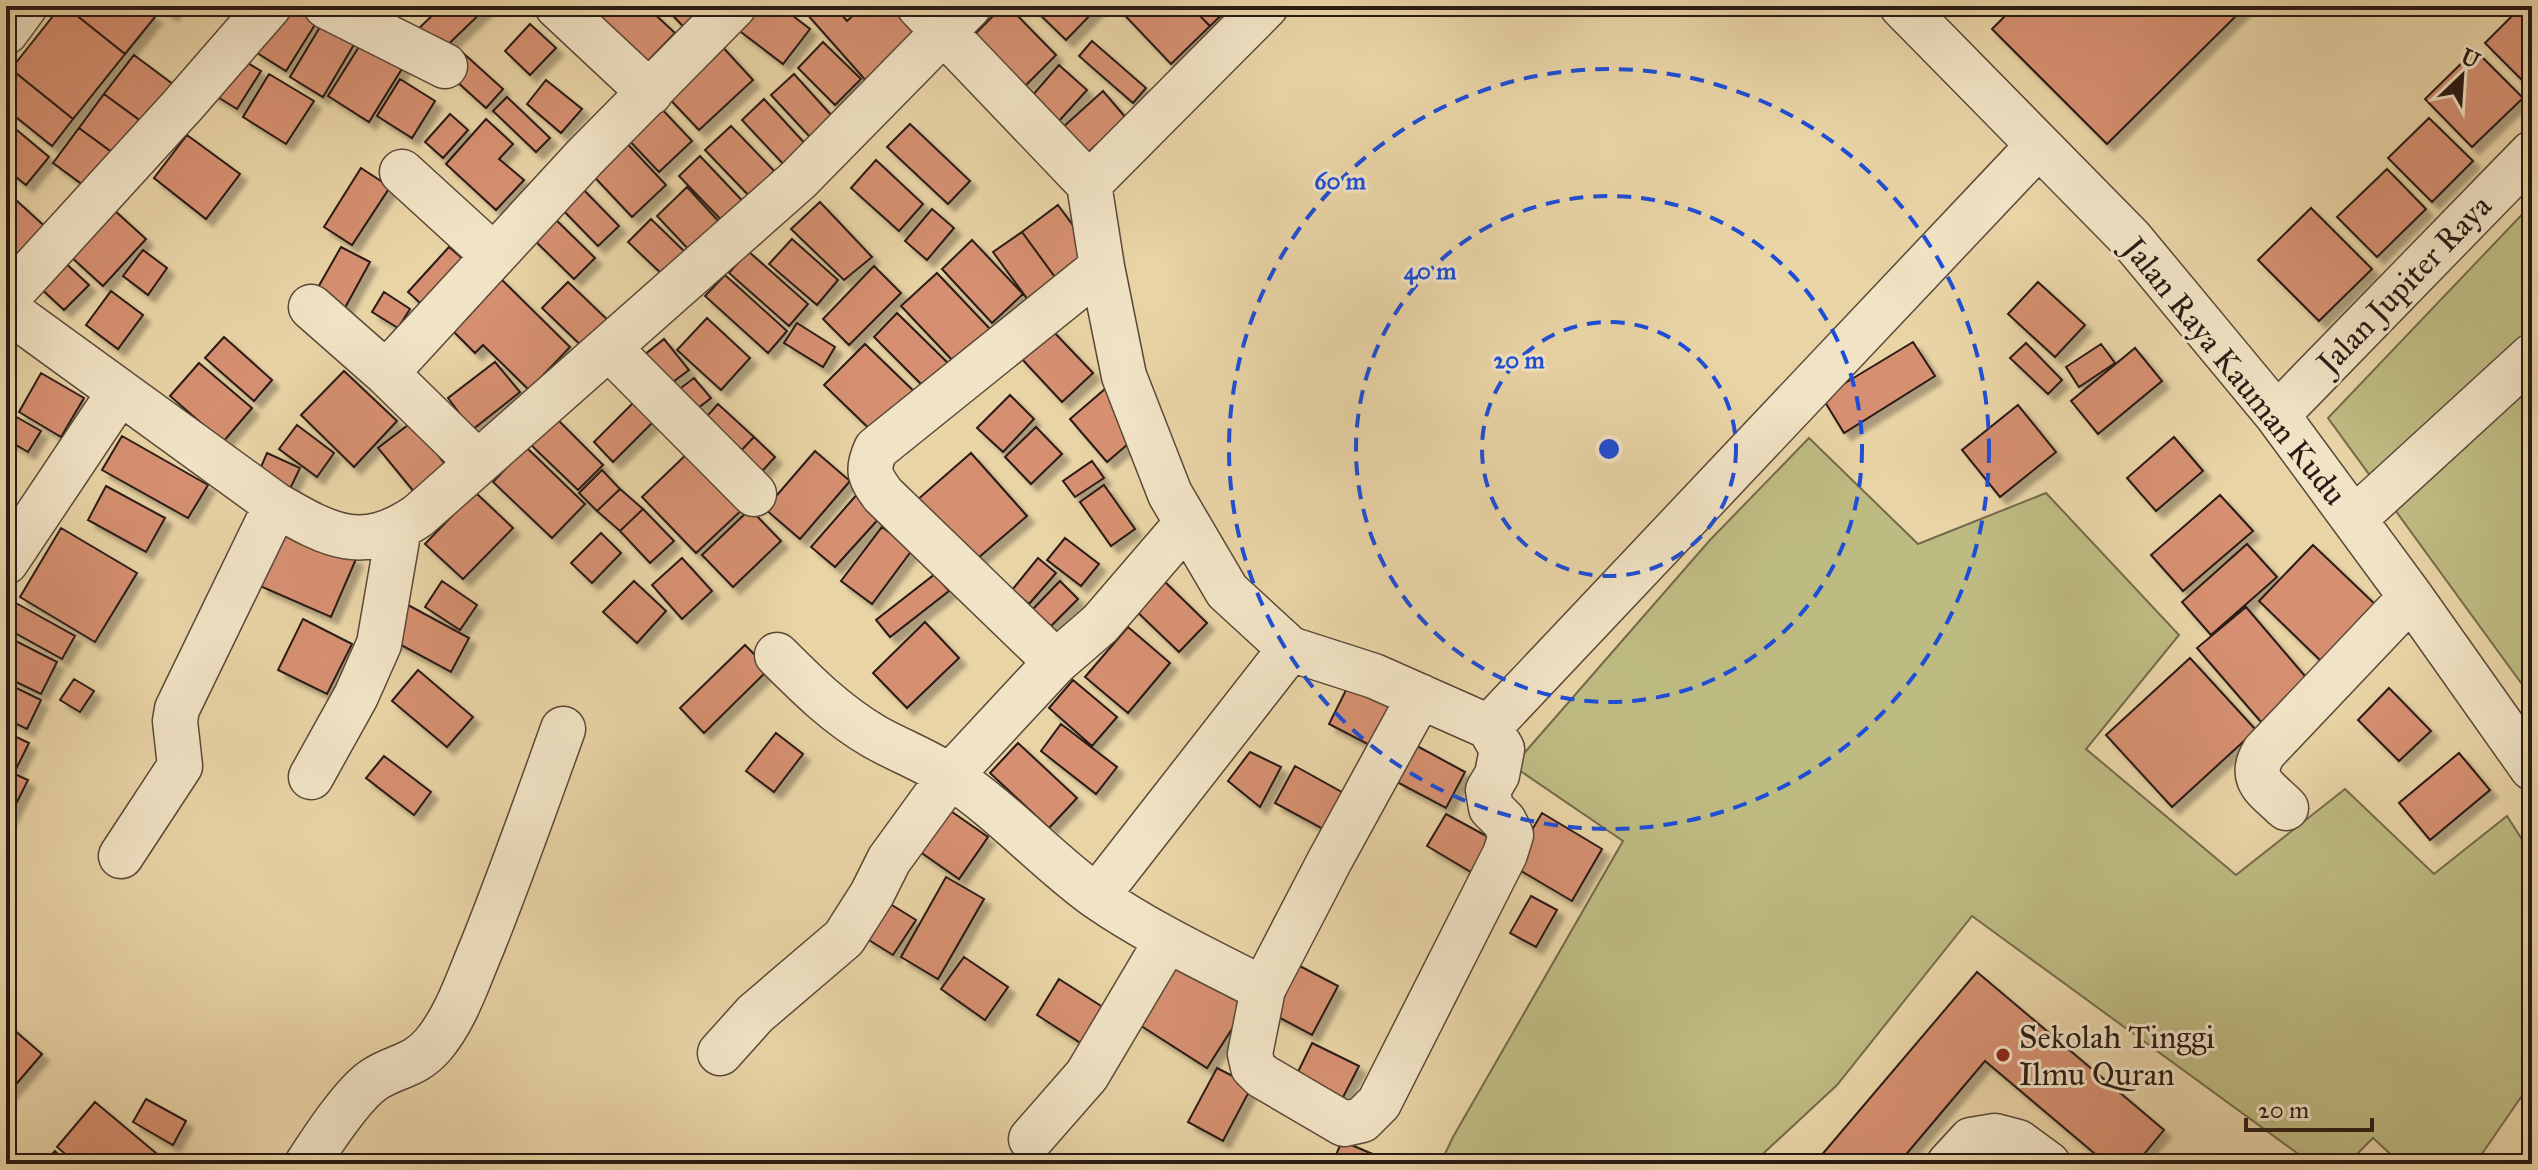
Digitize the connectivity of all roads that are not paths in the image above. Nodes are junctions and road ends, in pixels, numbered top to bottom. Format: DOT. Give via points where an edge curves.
graph roads {
  1 [pos="25,6"];
  2 [pos="269,6"];
  3 [pos="326,6"];
  4 [pos="557,6"];
  5 [pos="734,6"];
  6 [pos="1266,6"];
  7 [pos="1902,6"];
  8 [pos="944,15"];
  9 [pos="6,32"];
  10 [pos="445,66"];
  11 [pos="650,93"];
  12 [pos="2038,146"];
  13 [pos="2532,153"];
  14 [pos="402,172"];
  15 [pos="1089,184"];
  16 [pos="494,256"];
  17 [pos="1102,267"];
  18 [pos="6,299"];
  19 [pos="311,307"];
  20 [pos="6,309"];
  21 [pos="609,348"];
  22 [pos="2532,356"];
  23 [pos="386,373"];
  24 [pos="119,393"];
  25 [pos="2277,415"];
  26 [pos="478,463"];
  27 [pos="754,494"];
  28 [pos="276,505"];
  29 [pos="2354,519"];
  30 [pos="1186,524"];
  31 [pos="399,528"];
  32 [pos="7,557"];
  33 [pos="2411,597"];
  34 [pos="1290,649"];
  35 [pos="777,655"];
  36 [pos="1056,662"];
  37 [pos="1420,696"];
  38 [pos="1489,727"];
  39 [pos="563,729"];
  40 [pos="2532,768"];
  41 [pos="950,776"];
  42 [pos="311,777"];
  43 [pos="2286,808"];
  44 [pos="121,856"];
  45 [pos="1097,896"];
  46 [pos="1167,940"];
  47 [pos="1263,989"];
  48 [pos="720,1053"];
  49 [pos="1031,1139"];
  50 [pos="307,1164"];
  51 [pos="1949,1164"];
  52 [pos="2048,1164"];
  1 -- 9 [label="street"];
  2 -- 18 [label="street"];
  3 -- 10 [label="street"];
  4 -- 11 [label="street"];
  5 -- 11 [label="street"];
  6 -- 15 [label="street"];
  7 -- 12 [label="street, Jalan Raya Kauman Kudu"];
  8 -- 15 [label="street"];
  8 -- 21 [label="street" via="798,180"];
  11 -- 16 [label="street"];
  12 -- 25 [label="street, Jalan Raya Kauman Kudu" via="2131,239"];
  12 -- 38 [label="street"];
  13 -- 25 [label="street, Jalan Jupiter Raya"];
  14 -- 16 [label="street"];
  15 -- 17 [label="street"];
  16 -- 23 [label="street"];
  17 -- 30 [label="street" via="1124,376"];
  17 -- 36 [label="street" via="876,449 869,464 883,495"];
  19 -- 23 [label="street"];
  20 -- 24 [label="street"];
  21 -- 26 [label="street"];
  21 -- 27 [label="street"];
  22 -- 29 [label="street"];
  23 -- 26 [label="street"];
  24 -- 28 [label="street"];
  24 -- 32 [label="street"];
  25 -- 29 [label="street, Jalan Raya Kauman Kudu"];
  26 -- 31 [label="street"];
  28 -- 31 [label="street" via="349,538 368,539"];
  28 -- 44 [label="street" via="177,709 180,766"];
  29 -- 33 [label="street, Jalan Raya Kauman Kudu"];
  30 -- 34 [label="street" via="1227,591"];
  30 -- 36 [label="street" via="1100,624"];
  31 -- 42 [label="street" via="379,644"];
  33 -- 40 [label="street, Jalan Raya Kauman Kudu"];
  33 -- 43 [label="street" via="2256,765 2258,780"];
  34 -- 37 [label="street"];
  34 -- 45 [label="street"];
  35 -- 41 [label="street" via="841,714"];
  36 -- 41 [label="street"];
  37 -- 38 [label="street"];
  37 -- 47 [label="street"];
  38 -- 47 [label="street" via="1502,749 1488,790 1491,808 1511,835 1505,854 1379,1103 1362,1120 1344,1124 1253,1067 1250,1054"];
  39 -- 50 [label="street" via="515,867 446,1025 415,1062 363,1088"];
  41 -- 45 [label="street"];
  41 -- 48 [label="street" via="889,860 844,938 755,1014"];
  45 -- 46 [label="street"];
  46 -- 47 [label="street"];
  46 -- 49 [label="street" via="1087,1075"];
  51 -- 52 [label="street" via="1971,1140 1995,1136 2018,1142"];
}
